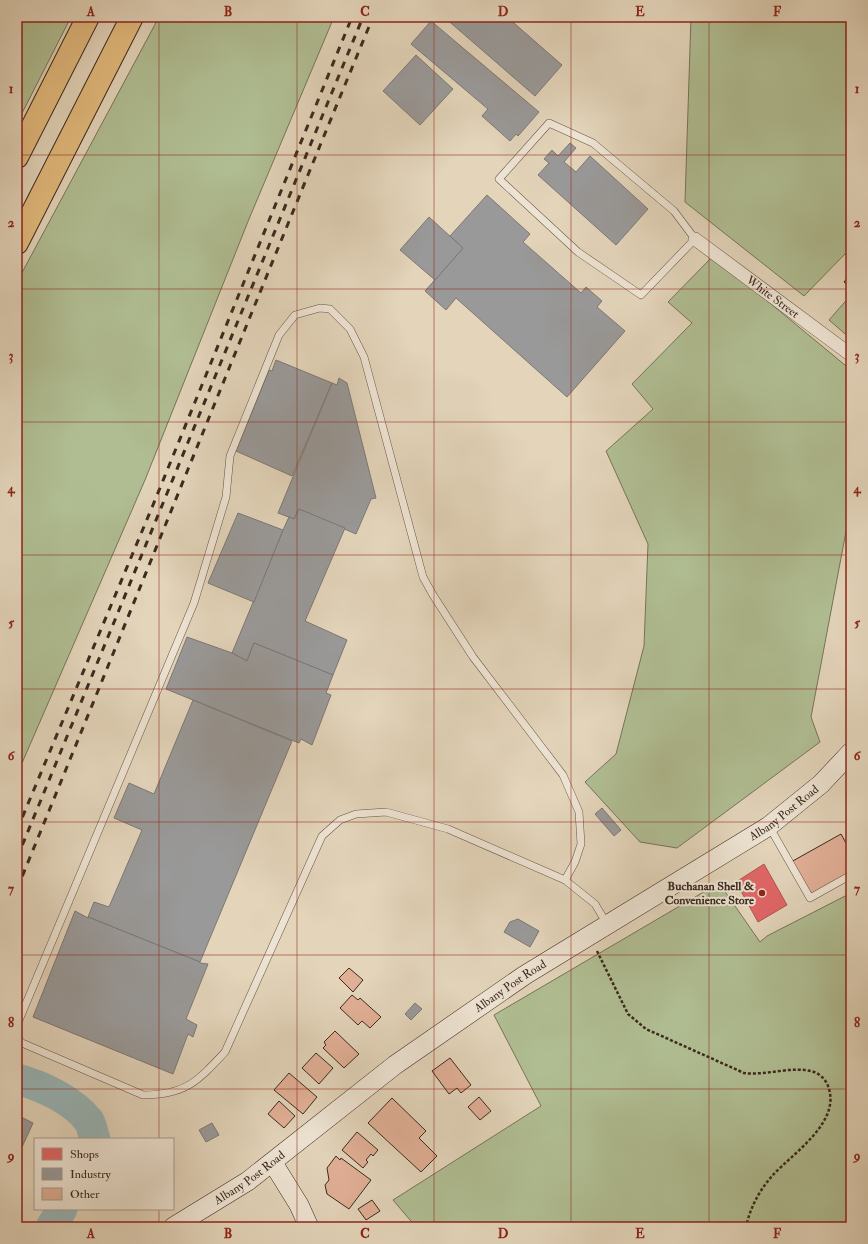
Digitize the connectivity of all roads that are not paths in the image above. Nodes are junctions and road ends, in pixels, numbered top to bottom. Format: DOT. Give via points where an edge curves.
graph roads {
  1 [pos="88,17"];
  2 [pos="132,17"];
  3 [pos="17,157"];
  4 [pos="694,239"];
  5 [pos="17,243"];
  6 [pos="851,355"];
  7 [pos="851,752"];
  8 [pos="843,770"];
  9 [pos="769,826"];
  10 [pos="851,875"];
  11 [pos="565,880"];
  12 [pos="607,924"];
  13 [pos="17,1025"];
  14 [pos="17,1037"];
  15 [pos="273,1163"];
  16 [pos="173,1227"];
  17 [pos="309,1227"];
  1 -- 3 [label="highway"];
  2 -- 5 [label="highway"];
  4 -- 4 [label="lane" via="641,295 578,252 499,179 550,123 593,142 674,211"];
  4 -- 6 [label="street, White Street"];
  7 -- 8 [label="main road, Albany Post Road"];
  8 -- 9 [label="main road, Albany Post Road"];
  9 -- 10 [label="lane" via="810,898"];
  9 -- 12 [label="main road, Albany Post Road"];
  11 -- 12 [label="lane" via="595,904"];
  11 -- 13 [label="lane" via="575,862 580,844 579,812 563,775 473,657 423,577 364,357 350,329 330,309 303,311 295,315 279,335 268,360 230,456 226,497 194,603"];
  11 -- 14 [label="lane" via="448,829 386,812 356,814 340,820 322,836 225,1052 209,1070 188,1087 162,1095 143,1095 22,1043"];
  12 -- 15 [label="main road, Albany Post Road" via="525,975 395,1065"];
  15 -- 16 [label="main road, Albany Post Road"];
  15 -- 17 [label="main road" via="299,1205"];
}
